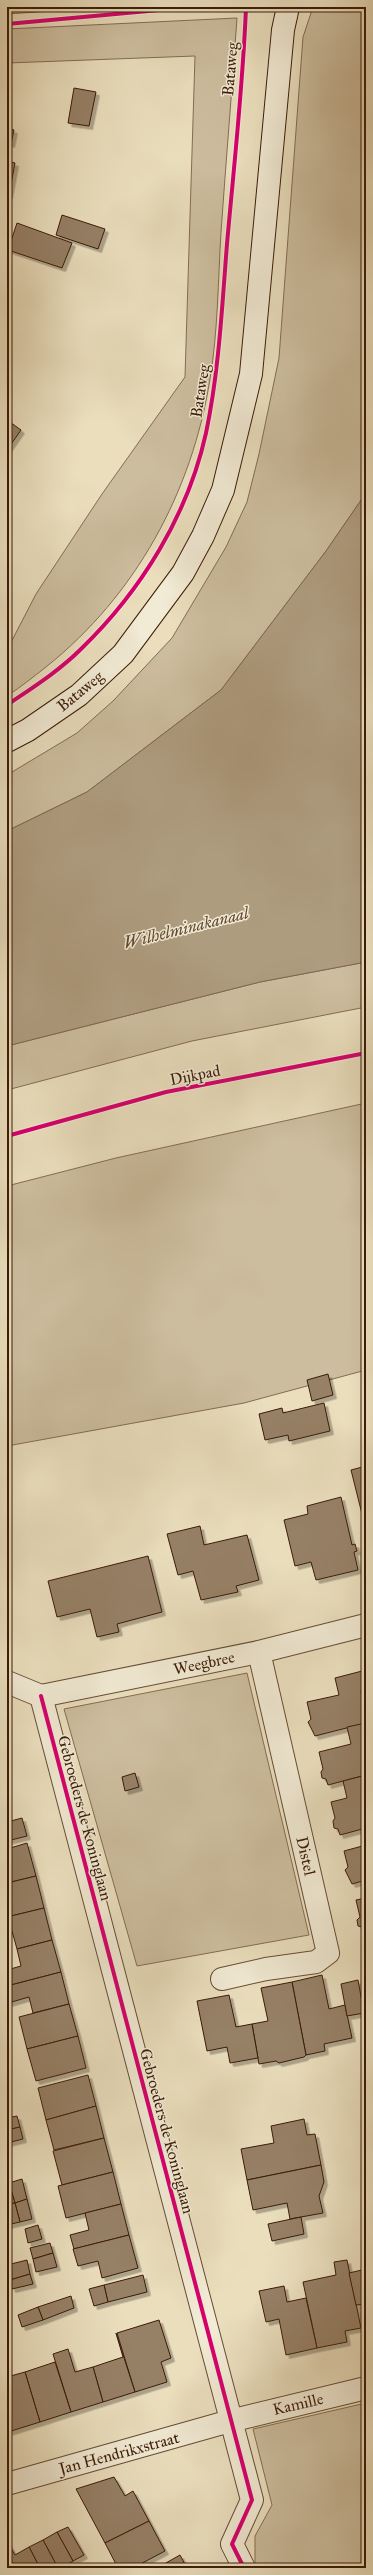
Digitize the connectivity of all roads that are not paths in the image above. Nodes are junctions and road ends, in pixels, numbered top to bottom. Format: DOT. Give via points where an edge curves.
graph roads {
  1 [pos="288,7"];
  2 [pos="7,741"];
  3 [pos="366,1625"];
  4 [pos="259,1652"];
  5 [pos="7,1682"];
  6 [pos="41,1696"];
  7 [pos="222,1979"];
  8 [pos="366,2388"];
  9 [pos="230,2421"];
  10 [pos="7,2484"];
  11 [pos="244,2568"];
  1 -- 2 [label="street, Bataweg" via="283,30 251,374 223,490 183,573 123,654 79,695 28,730"];
  3 -- 4 [label="street, Weegbree"];
  4 -- 6 [label="street, Weegbree"];
  4 -- 7 [label="street, Distel" via="328,1953 316,1962 266,1969"];
  5 -- 6 [label="street"];
  6 -- 9 [label="street, Gebroeders de Koninglaan"];
  8 -- 9 [label="street, Kamille"];
  9 -- 10 [label="street, Jan Hendrikxstraat"];
  9 -- 11 [label="street, Gebroeders de Koninglaan" via="252,2500 232,2544"];
}
